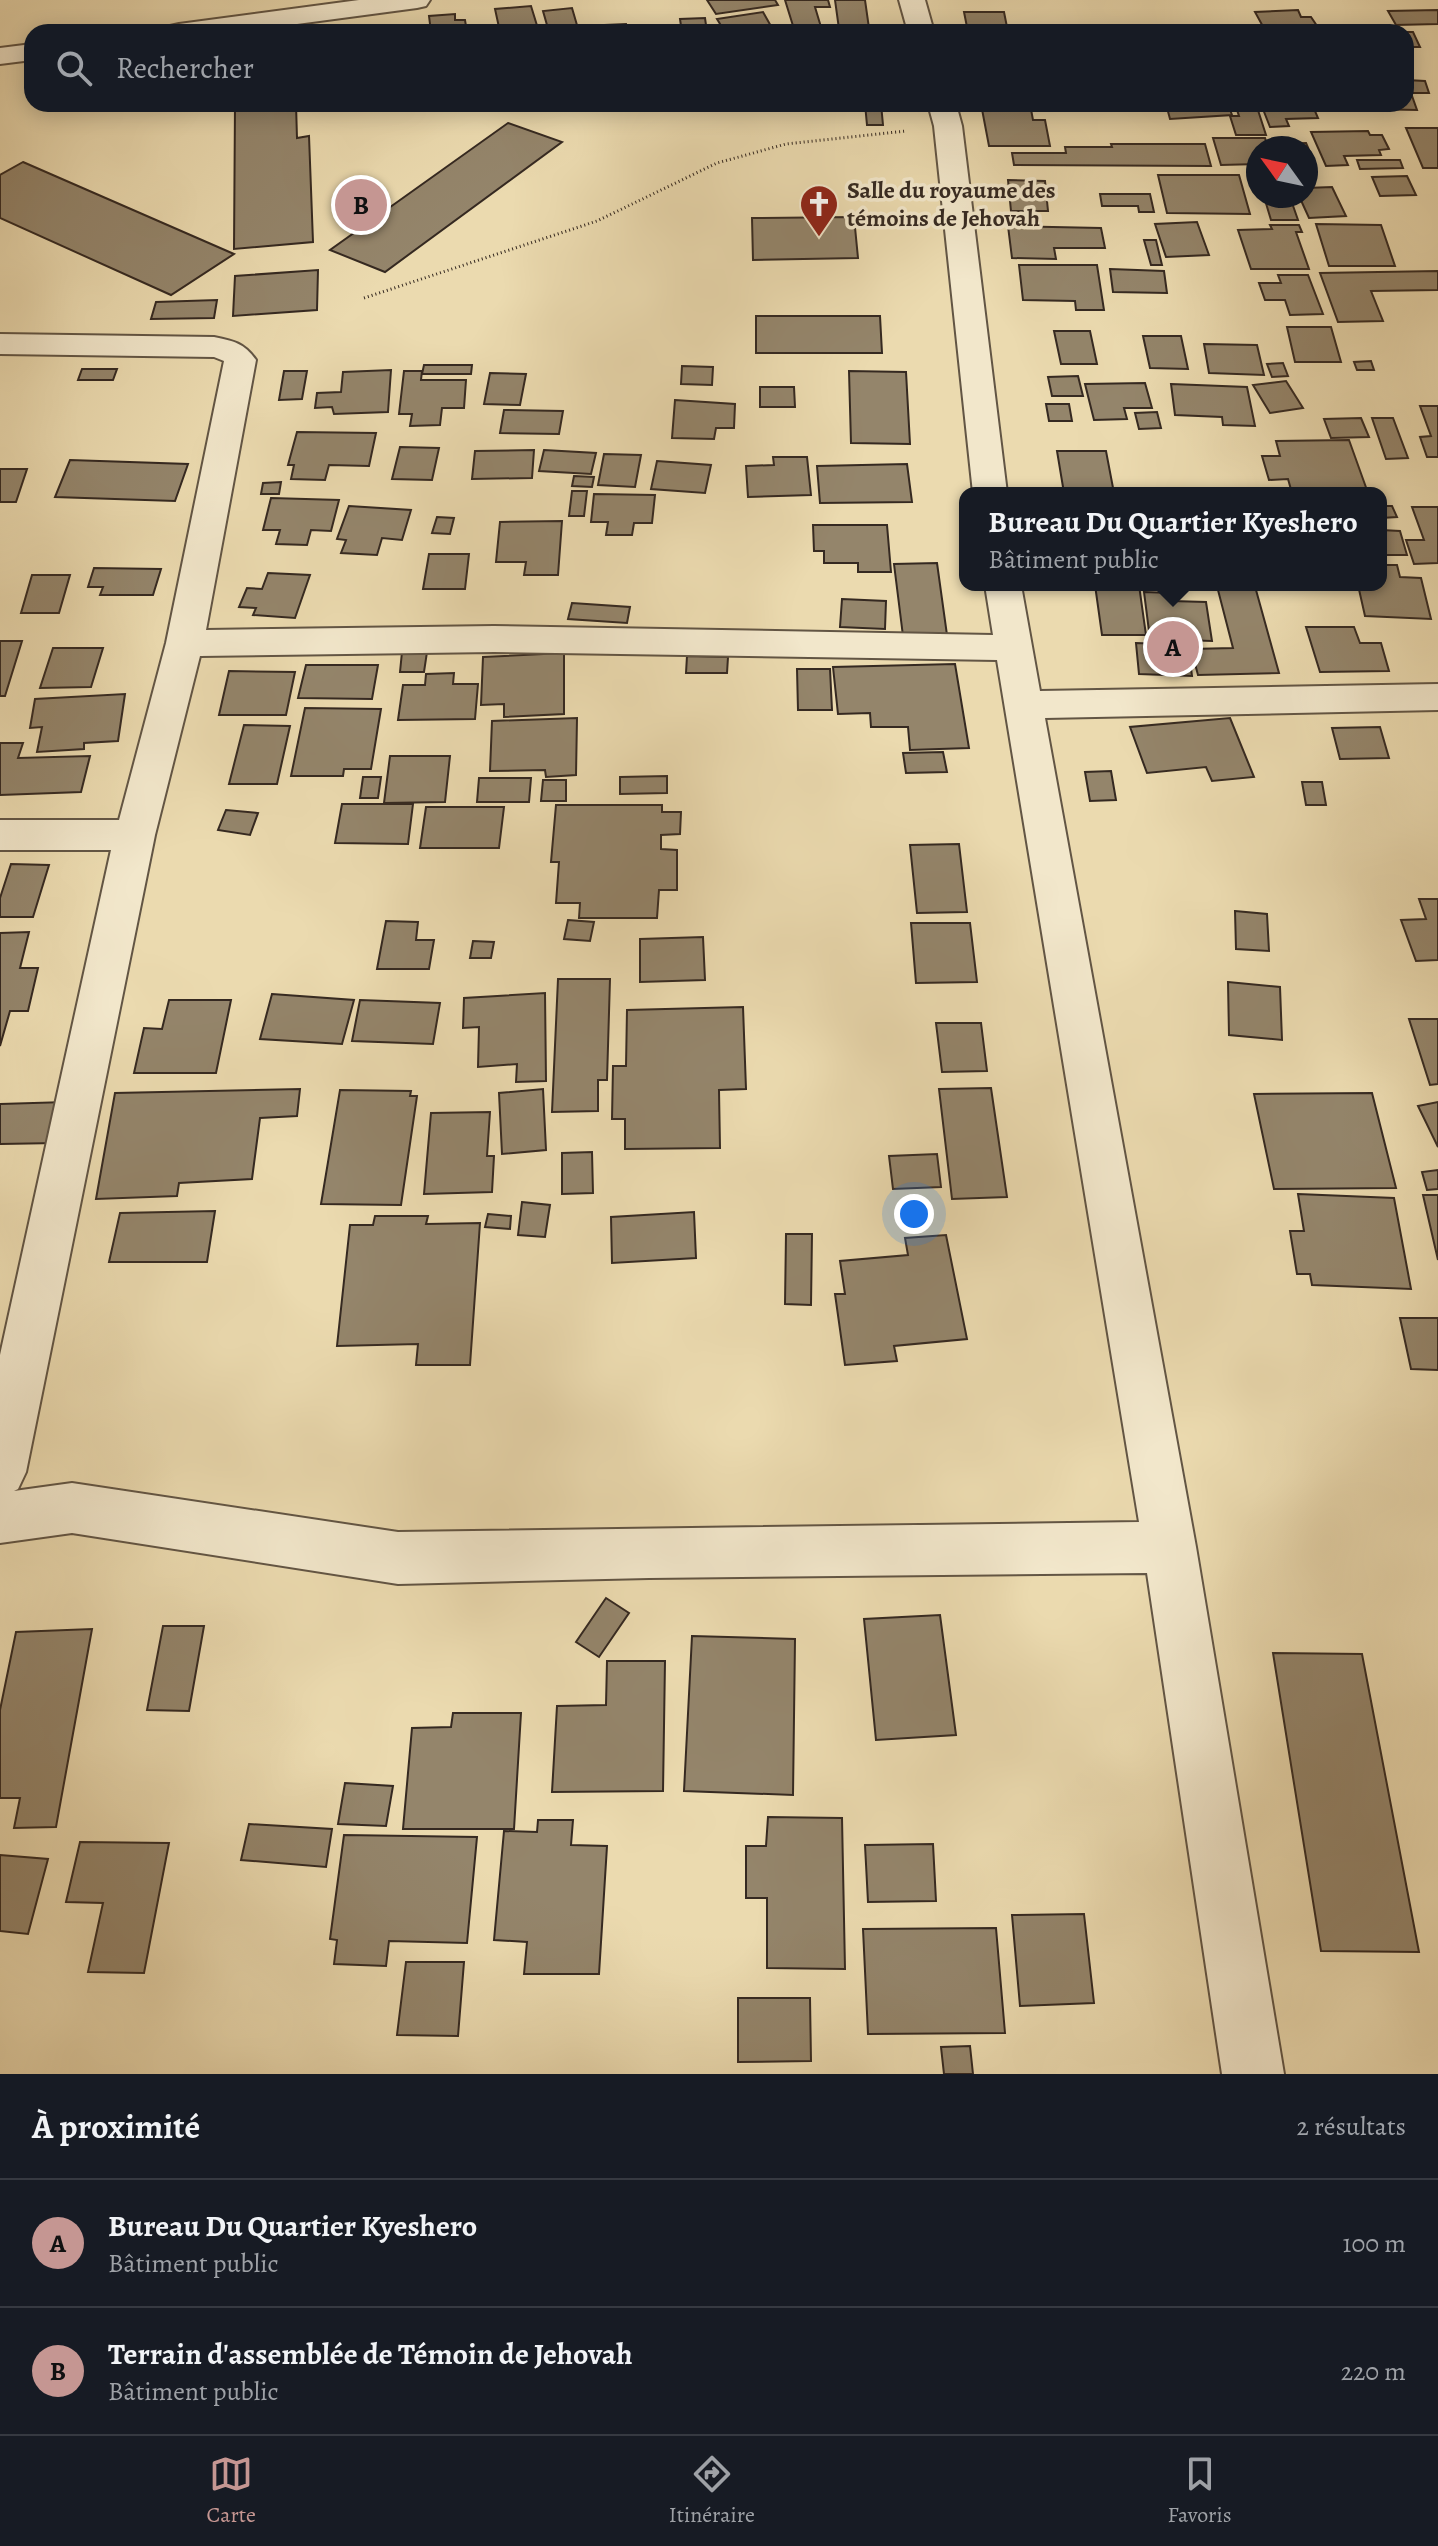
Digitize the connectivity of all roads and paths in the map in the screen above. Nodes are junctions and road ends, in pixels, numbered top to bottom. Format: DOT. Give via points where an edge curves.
graph roads {
  1 [pos="417,0"];
  2 [pos="912,0"];
  3 [pos="238,24"];
  4 [pos="919,24"];
  5 [pos="24,53"];
  6 [pos="0,56"];
  7 [pos="945,115"];
  8 [pos="364,298"];
  9 [pos="0,344"];
  10 [pos="989,487"];
  11 [pos="1004,591"];
  12 [pos="185,643"];
  13 [pos="1014,648"];
  14 [pos="1438,697"];
  15 [pos="1024,705"];
  16 [pos="0,835"];
  17 [pos="135,835"];
  18 [pos="0,1472"];
  19 [pos="0,1518"];
  20 [pos="1170,1547"];
  21 [pos="1253,2074"];
  1 -- 3 [label="street"];
  2 -- 4 [label="street"];
  5 -- 6 [label="street"];
  7 -- 8 [label="path" via="786,144 717,163 597,221"];
  7 -- 10 [label="street"];
  9 -- 12 [label="street" via="214,347 231,350 240,360"];
  11 -- 13 [label="street"];
  12 -- 13 [label="street" via="494,639"];
  12 -- 17 [label="street"];
  13 -- 15 [label="street"];
  14 -- 15 [label="street"];
  15 -- 20 [label="street"];
  16 -- 17 [label="street"];
  17 -- 18 [label="street"];
  19 -- 20 [label="street" via="72,1508 398,1558"];
  20 -- 21 [label="street"];
}
